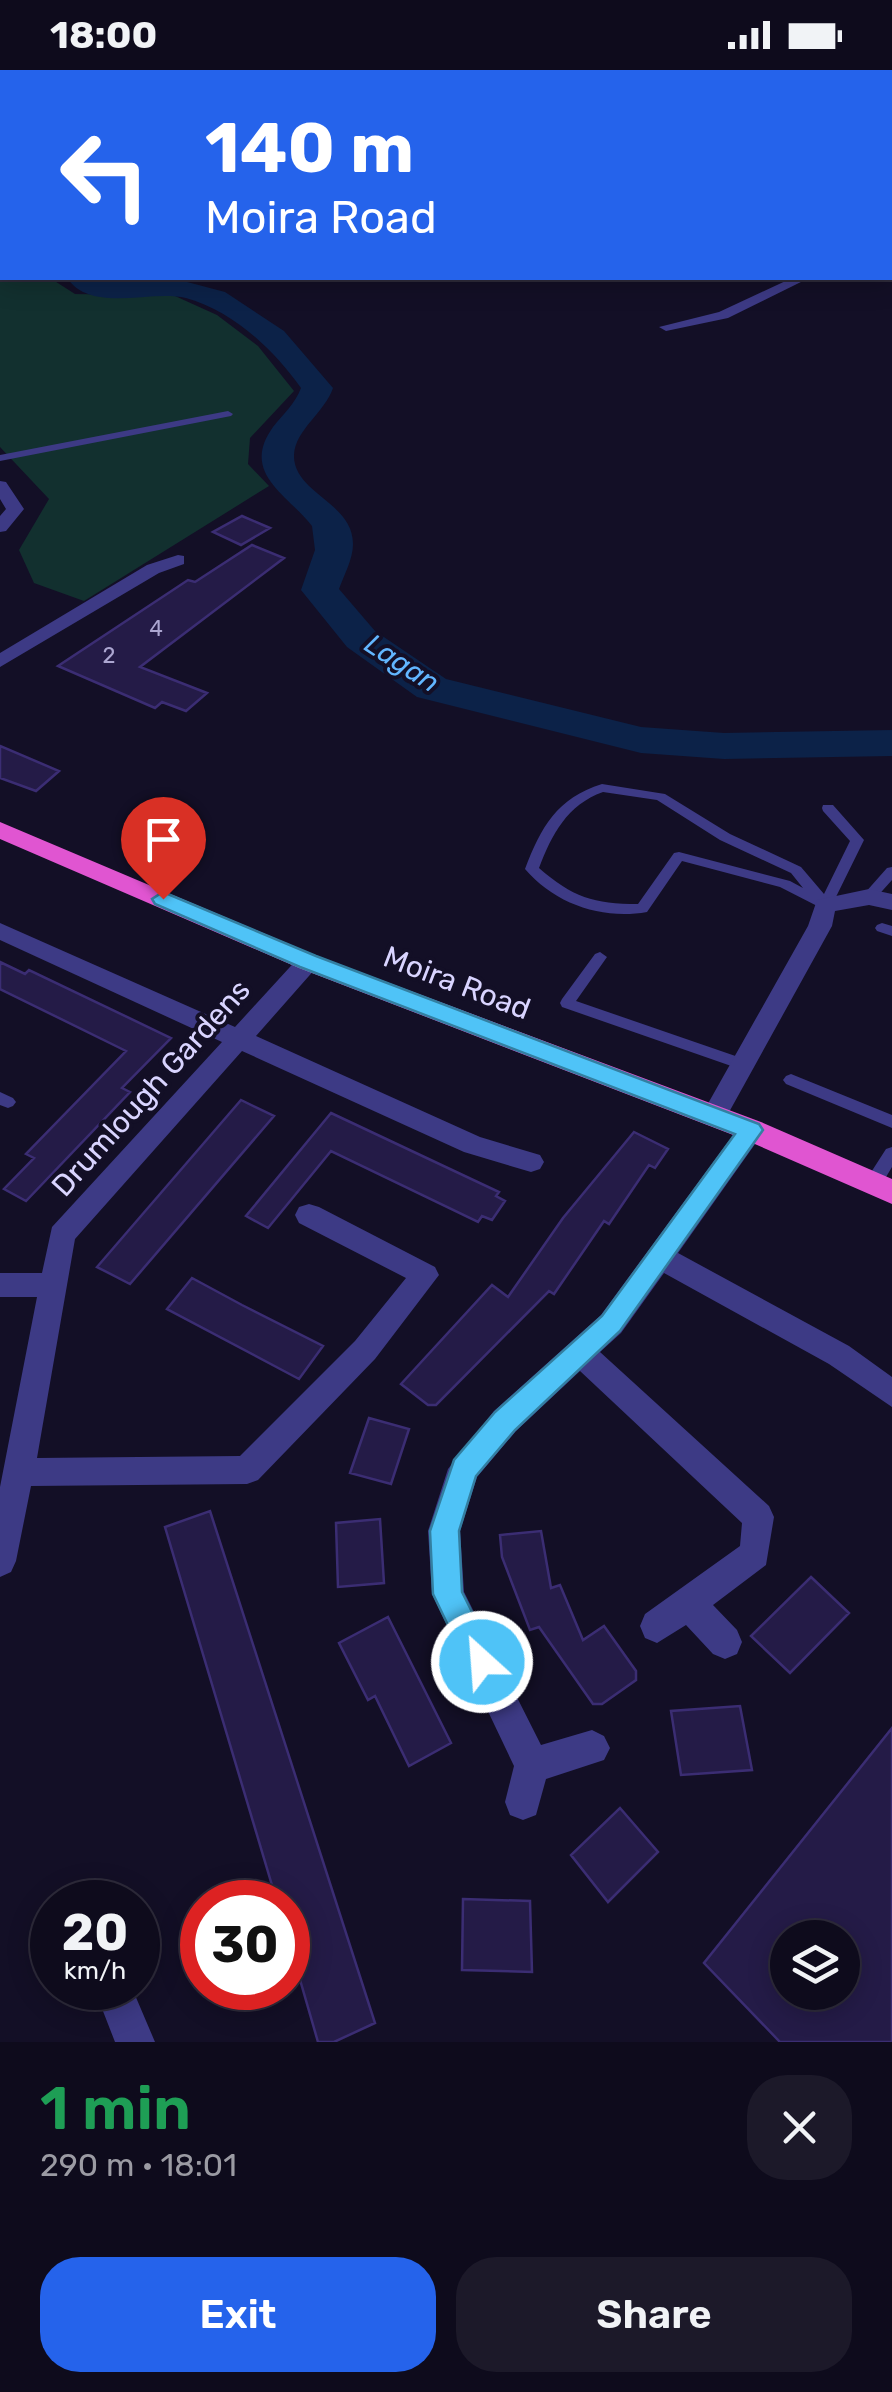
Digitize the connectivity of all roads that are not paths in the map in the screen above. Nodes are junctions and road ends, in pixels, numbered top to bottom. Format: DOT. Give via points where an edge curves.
graph roads {
  1 [pos="798,280"];
  2 [pos="666,327"];
  3 [pos="228,414"];
  4 [pos="0,458"];
  5 [pos="0,486"];
  6 [pos="0,527"];
  7 [pos="178,560"];
  8 [pos="0,661"];
  9 [pos="828,808"];
  10 [pos="0,830"];
  11 [pos="892,870"];
  12 [pos="881,900"];
  13 [pos="825,906"];
  14 [pos="0,931"];
  15 [pos="600,958"];
  16 [pos="308,962"];
  17 [pos="240,1037"];
  18 [pos="742,1064"];
  19 [pos="791,1080"];
  20 [pos="714,1116"];
  21 [pos="892,1122"];
  22 [pos="751,1130"];
  23 [pos="892,1153"];
  24 [pos="531,1162"];
  25 [pos="883,1187"];
  26 [pos="309,1215"];
  27 [pos="662,1258"];
  28 [pos="0,1285"];
  29 [pos="54,1285"];
  30 [pos="581,1353"];
  31 [pos="892,1394"];
  32 [pos="20,1472"];
  33 [pos="0,1561"];
  34 [pos="689,1604"];
  35 [pos="657,1626"];
  36 [pos="725,1642"];
  37 [pos="592,1748"];
  38 [pos="532,1765"];
  39 [pos="523,1802"];
  40 [pos="122,2010"];
  41 [pos="135,2042"];
  1 -- 2 [label="street" via="723,315"];
  3 -- 4 [label="lane"];
  5 -- 6 [label="street" via="14,509"];
  7 -- 8 [label="street"];
  9 -- 13 [label="lane" via="858,840"];
  10 -- 16 [label="highway, Moira Road"];
  11 -- 12 [label="lane"];
  12 -- 13 [label="street"];
  13 -- 13 [label="lane" via="784,884 680,856 642,909 596,910 561,896 532,869 558,815 576,795 602,788 660,798 796,870"];
  13 -- 18 [label="street"];
  14 -- 17 [label="street"];
  15 -- 18 [label="lane" via="567,1004"];
  16 -- 17 [label="street, Drumlough Gardens"];
  16 -- 20 [label="highway, Moira Road"];
  17 -- 24 [label="street" via="473,1145"];
  17 -- 29 [label="street, Drumlough Gardens" via="62,1235"];
  18 -- 20 [label="street"];
  19 -- 21 [label="lane"];
  20 -- 22 [label="highway, Moira Road"];
  22 -- 25 [label="highway, Moira Road"];
  22 -- 27 [label="street"];
  23 -- 25 [label="lane"];
  26 -- 32 [label="street" via="424,1274 365,1350 246,1470"];
  27 -- 30 [label="street"];
  27 -- 31 [label="street" via="824,1346"];
  28 -- 29 [label="street"];
  29 -- 32 [label="street, Drumlough Gardens"];
  30 -- 34 [label="street" via="758,1517 755,1554"];
  30 -- 38 [label="street" via="505,1421 464,1469 444,1531 448,1594"];
  32 -- 33 [label="street, Drumlough Gardens"];
  34 -- 35 [label="street"];
  34 -- 36 [label="street"];
  37 -- 38 [label="street"];
  38 -- 39 [label="street"];
  40 -- 41 [label="street"];
}
